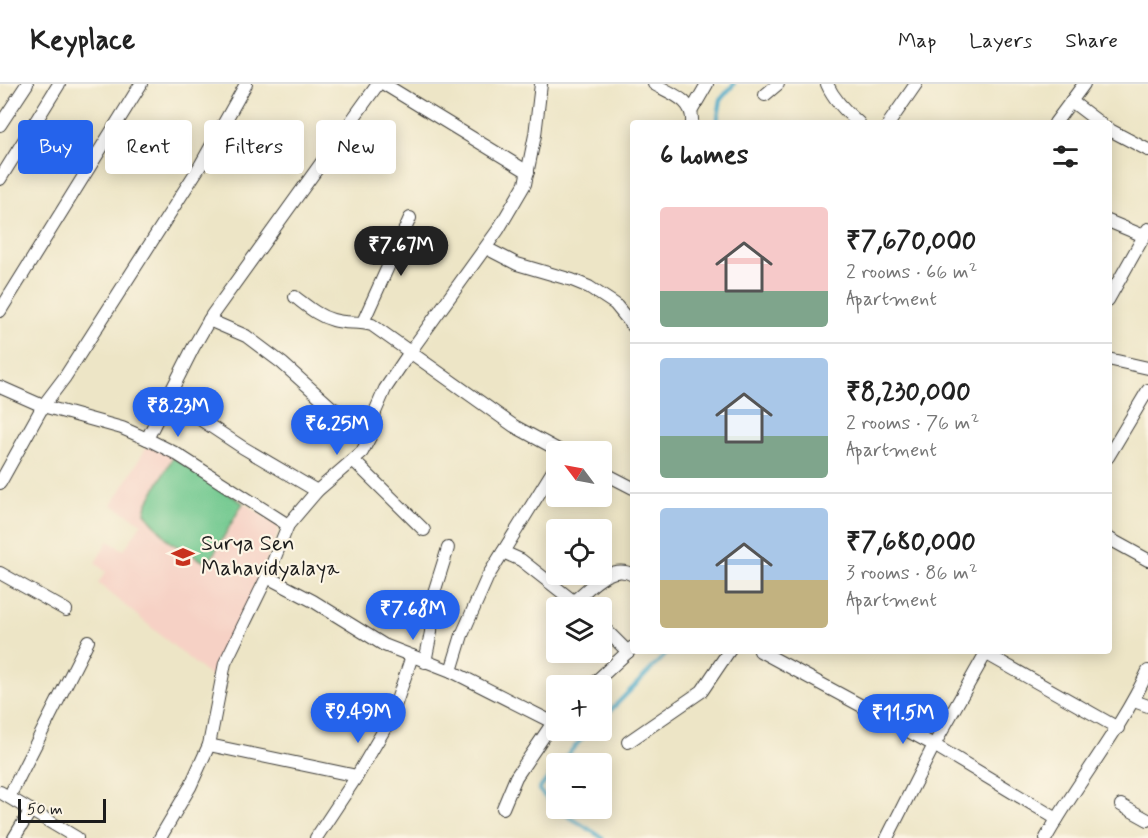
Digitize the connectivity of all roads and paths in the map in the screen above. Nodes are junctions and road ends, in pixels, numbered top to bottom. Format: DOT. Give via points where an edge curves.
graph roads {
  1 [pos="27,84"];
  2 [pos="59,84"];
  3 [pos="141,84"];
  4 [pos="246,84"];
  5 [pos="378,84"];
  6 [pos="384,84"];
  7 [pos="541,84"];
  8 [pos="654,84"];
  9 [pos="707,84"];
  10 [pos="778,84"];
  11 [pos="827,84"];
  12 [pos="916,84"];
  13 [pos="1084,84"];
  14 [pos="765,95"];
  15 [pos="1071,100"];
  16 [pos="692,110"];
  17 [pos="692,120"];
  18 [pos="855,120"];
  19 [pos="891,120"];
  20 [pos="1057,120"];
  21 [pos="1096,120"];
  22 [pos="0,125"];
  23 [pos="1112,131"];
  24 [pos="1148,150"];
  25 [pos="528,172"];
  26 [pos="0,179"];
  27 [pos="410,218"];
  28 [pos="1112,221"];
  29 [pos="1146,232"];
  30 [pos="486,248"];
  31 [pos="1112,293"];
  32 [pos="295,297"];
  33 [pos="0,311"];
  34 [pos="209,320"];
  35 [pos="363,322"];
  36 [pos="630,322"];
  37 [pos="410,352"];
  38 [pos="1112,360"];
  39 [pos="1148,368"];
  40 [pos="0,387"];
  41 [pos="1148,390"];
  42 [pos="168,398"];
  43 [pos="43,406"];
  44 [pos="374,423"];
  45 [pos="147,439"];
  46 [pos="546,444"];
  47 [pos="1112,450"];
  48 [pos="354,461"];
  49 [pos="612,477"];
  50 [pos="546,482"];
  51 [pos="0,483"];
  52 [pos="630,486"];
  53 [pos="317,491"];
  54 [pos="288,525"];
  55 [pos="423,530"];
  56 [pos="1112,540"];
  57 [pos="448,548"];
  58 [pos="503,552"];
  59 [pos="1148,560"];
  60 [pos="630,569"];
  61 [pos="0,573"];
  62 [pos="267,577"];
  63 [pos="569,597"];
  64 [pos="585,597"];
  65 [pos="66,610"];
  66 [pos="612,634"];
  67 [pos="88,641"];
  68 [pos="630,649"];
  69 [pos="727,654"];
  70 [pos="766,654"];
  71 [pos="985,654"];
  72 [pos="989,654"];
  73 [pos="412,656"];
  74 [pos="425,662"];
  75 [pos="451,671"];
  76 [pos="1148,671"];
  77 [pos="603,675"];
  78 [pos="1134,701"];
  79 [pos="1148,706"];
  80 [pos="546,716"];
  81 [pos="1118,728"];
  82 [pos="546,732"];
  83 [pos="628,742"];
  84 [pos="209,745"];
  85 [pos="934,745"];
  86 [pos="357,776"];
  87 [pos="4,794"];
  88 [pos="1121,805"];
  89 [pos="503,808"];
  90 [pos="31,810"];
  91 [pos="1057,819"];
  92 [pos="1148,820"];
  93 [pos="14,838"];
  94 [pos="77,838"];
  95 [pos="160,838"];
  96 [pos="316,838"];
  97 [pos="886,838"];
  98 [pos="1046,838"];
  1 -- 22 [label="street"];
  2 -- 26 [label="street"];
  3 -- 33 [label="street"];
  4 -- 43 [label="street" via="200,166"];
  5 -- 34 [label="street"];
  6 -- 25 [label="street"];
  7 -- 25 [label="street"];
  8 -- 16 [label="street" via="686,102"];
  9 -- 16 [label="street"];
  10 -- 14 [label="street"];
  11 -- 18 [label="street"];
  12 -- 19 [label="street"];
  13 -- 15 [label="street"];
  15 -- 20 [label="street"];
  15 -- 21 [label="street"];
  16 -- 17 [label="street"];
  23 -- 24 [label="street"];
  25 -- 30 [label="street" via="525,184"];
  27 -- 35 [label="street"];
  28 -- 29 [label="street"];
  29 -- 31 [label="street"];
  30 -- 36 [label="street" via="517,264 589,287 615,304"];
  30 -- 37 [label="street"];
  32 -- 35 [label="street" via="333,321"];
  34 -- 42 [label="street"];
  34 -- 44 [label="street" via="246,336 331,407"];
  35 -- 37 [label="street"];
  37 -- 44 [label="street" via="386,389"];
  37 -- 46 [label="street" via="513,426"];
  38 -- 39 [label="street"];
  40 -- 43 [label="street"];
  41 -- 47 [label="street"];
  42 -- 45 [label="street"];
  42 -- 53 [label="street"];
  43 -- 45 [label="street"];
  43 -- 51 [label="street"];
  44 -- 48 [label="street" via="368,442"];
  45 -- 54 [label="street"];
  48 -- 53 [label="street"];
  48 -- 55 [label="street"];
  49 -- 52 [label="street"];
  50 -- 58 [label="street"];
  53 -- 54 [label="street"];
  54 -- 62 [label="street"];
  56 -- 59 [label="street"];
  57 -- 74 [label="street" via="432,599"];
  58 -- 63 [label="street" via="521,560"];
  58 -- 75 [label="street" via="462,635"];
  60 -- 64 [label="street" via="607,574"];
  61 -- 65 [label="street"];
  62 -- 73 [label="street" via="375,641"];
  62 -- 84 [label="street" via="225,663"];
  66 -- 68 [label="street"];
  67 -- 87 [label="street"];
  68 -- 77 [label="street"];
  69 -- 83 [label="street" via="702,691"];
  70 -- 85 [label="street"];
  71 -- 85 [label="street"];
  72 -- 81 [label="street"];
  73 -- 74 [label="street"];
  73 -- 86 [label="street" via="391,718"];
  74 -- 75 [label="street"];
  75 -- 80 [label="street"];
  76 -- 78 [label="street"];
  78 -- 79 [label="street"];
  78 -- 81 [label="street"];
  81 -- 91 [label="street"];
  82 -- 89 [label="street" via="516,777"];
  84 -- 86 [label="street"];
  84 -- 95 [label="street"];
  85 -- 91 [label="street"];
  85 -- 97 [label="street"];
  86 -- 96 [label="street"];
  87 -- 90 [label="street"];
  88 -- 92 [label="street"];
  90 -- 93 [label="street"];
  90 -- 94 [label="street"];
  91 -- 98 [label="street"];
}
